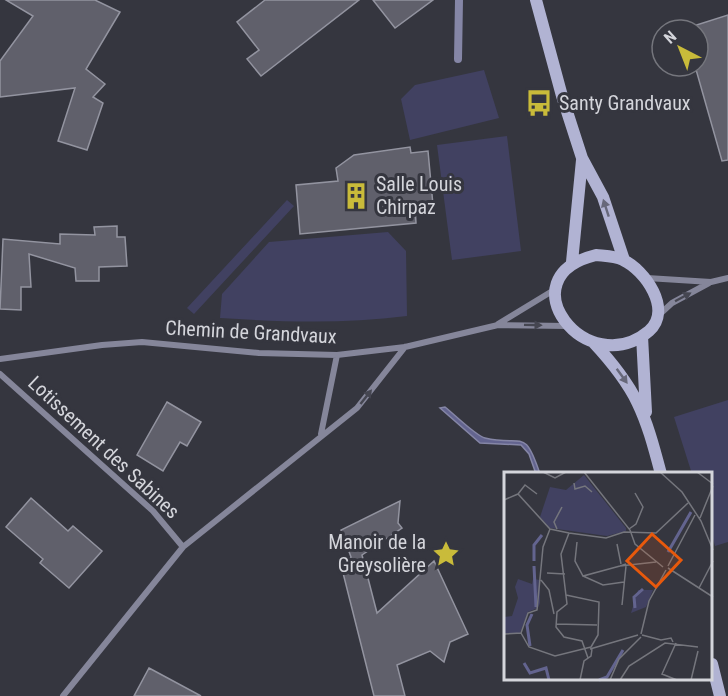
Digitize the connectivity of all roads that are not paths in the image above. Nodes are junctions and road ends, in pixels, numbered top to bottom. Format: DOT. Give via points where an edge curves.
graph roads {
  1 [pos="536,0"];
  2 [pos="582,158"];
  3 [pos="624,260"];
  4 [pos="572,262"];
  5 [pos="647,278"];
  6 [pos="728,278"];
  7 [pos="711,282"];
  8 [pos="554,290"];
  9 [pos="657,316"];
  10 [pos="498,325"];
  11 [pos="568,326"];
  12 [pos="642,336"];
  13 [pos="592,341"];
  14 [pos="405,347"];
  15 [pos="337,355"];
  16 [pos="0,359"];
  17 [pos="0,374"];
  18 [pos="646,416"];
  19 [pos="321,434"];
  20 [pos="660,472"];
  21 [pos="183,547"];
  22 [pos="713,671"];
  23 [pos="82,674"];
  24 [pos="63,696"];
  25 [pos="68,696"];
  26 [pos="720,696"];
  1 -- 2 [label="main road"];
  3 -- 2 [label="main road, one-way" via="603,197"];
  2 -- 4 [label="main road"];
  3 -- 4 [label="main road" via="596,255"];
  3 -- 5 [label="main road"];
  4 -- 8 [label="main road" via="560,274"];
  5 -- 7 [label="street"];
  5 -- 9 [label="main road" via="657,302"];
  6 -- 7 [label="street"];
  9 -- 7 [label="street, one-way" via="672,303"];
  8 -- 10 [label="street, Chemin de Grandvaux"];
  8 -- 11 [label="main road" via="559,315"];
  9 -- 12 [label="main road" via="653,327"];
  10 -- 11 [label="street, Chemin de Grandvaux, one-way"];
  10 -- 14 [label="street, Chemin de Grandvaux"];
  11 -- 13 [label="main road"];
  12 -- 13 [label="main road" via="621,345"];
  12 -- 18 [label="main road"];
  13 -- 18 [label="main road, one-way" via="630,386"];
  14 -- 15 [label="street, Chemin de Grandvaux"];
  19 -- 14 [label="street, Lotissement des Sabines, one-way" via="357,408"];
  15 -- 16 [label="street, Chemin de Grandvaux" via="259,353 142,342"];
  15 -- 19 [label="street"];
  17 -- 21 [label="street, Lotissement des Sabines" via="153,511"];
  18 -- 20 [label="main road"];
  19 -- 21 [label="street, Lotissement des Sabines"];
  21 -- 23 [label="street, Lotissement des Sabines"];
  22 -- 26 [label="main road"];
  23 -- 24 [label="street, Lotissement des Sabines"];
  23 -- 25 [label="street, Lotissement des Sabines"];
}
